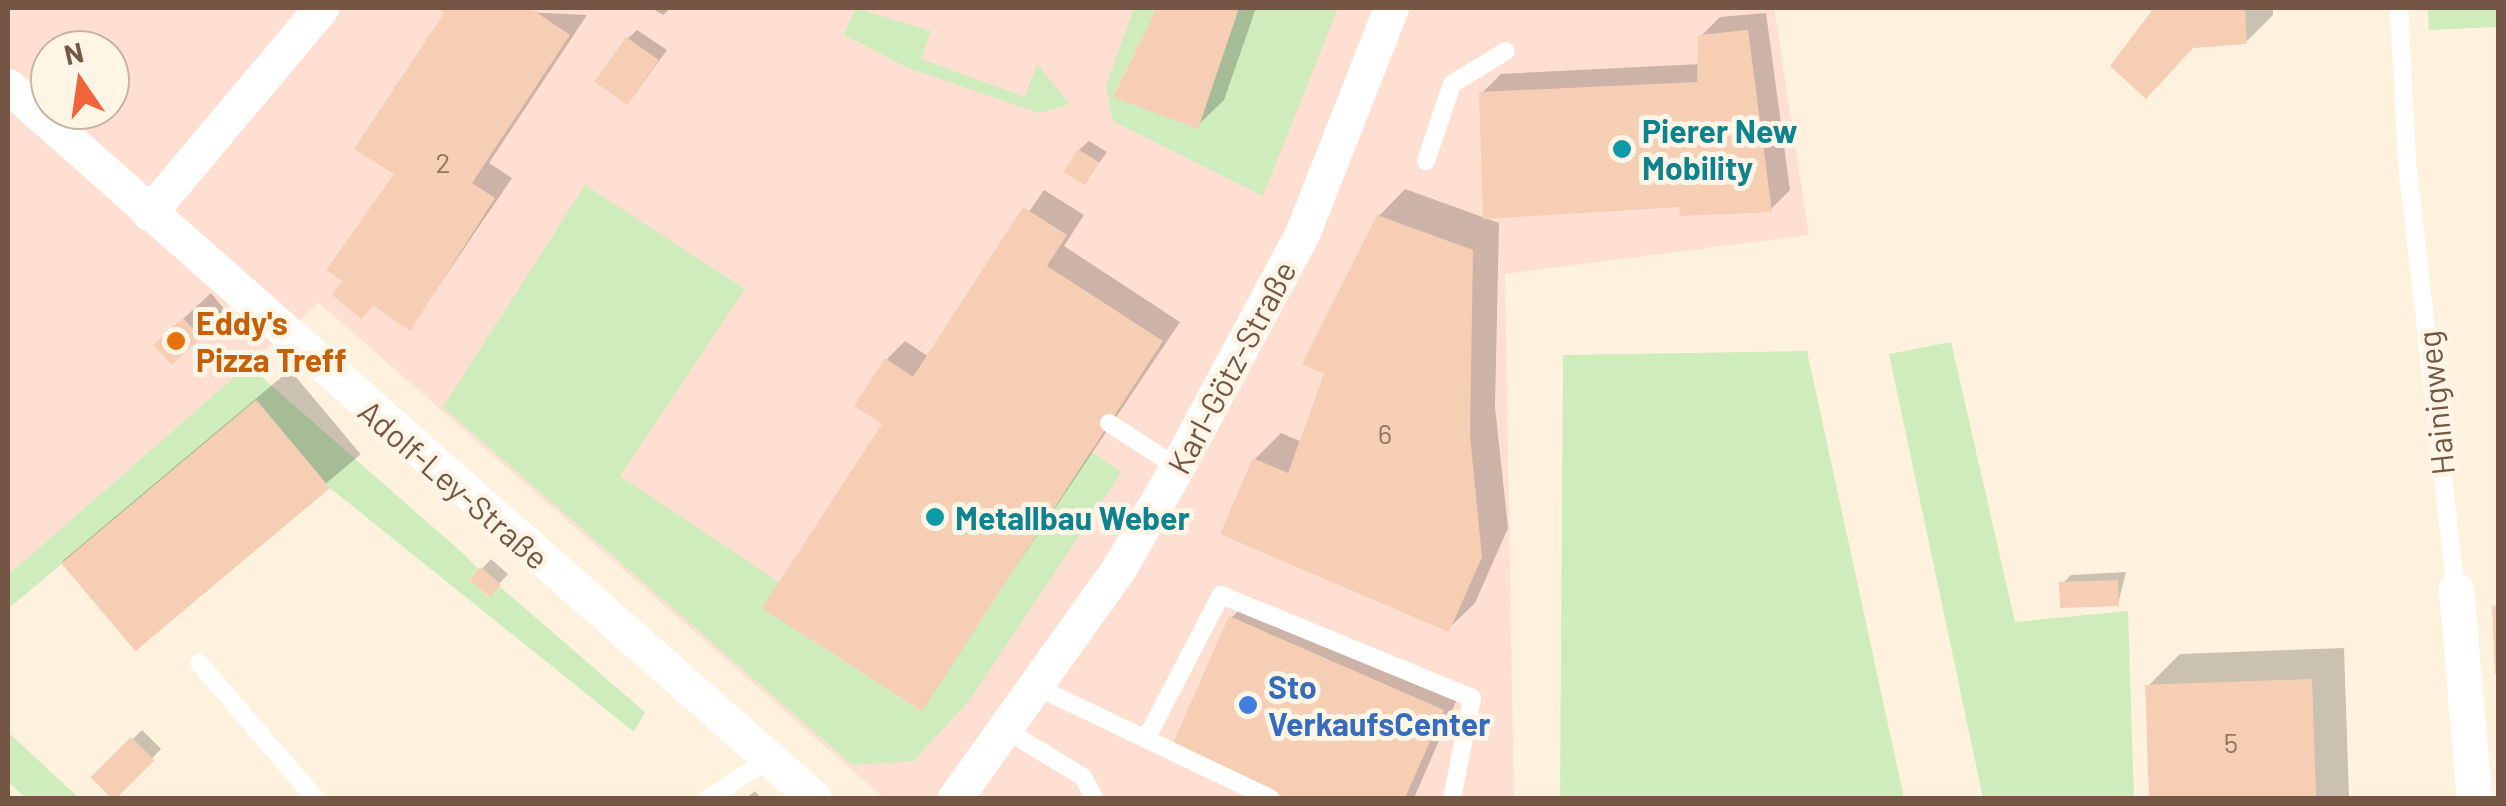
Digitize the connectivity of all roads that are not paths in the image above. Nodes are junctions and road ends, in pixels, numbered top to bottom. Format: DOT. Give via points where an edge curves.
graph roads {
  1 [pos="321,8"];
  2 [pos="1391,8"];
  3 [pos="2399,8"];
  4 [pos="1506,51"];
  5 [pos="8,86"];
  6 [pos="1426,161"];
  7 [pos="149,214"];
  8 [pos="1109,423"];
  9 [pos="1178,467"];
  10 [pos="2456,590"];
  11 [pos="199,663"];
  12 [pos="1037,686"];
  13 [pos="1006,730"];
  14 [pos="1147,736"];
  15 [pos="769,759"];
  16 [pos="315,798"];
  17 [pos="709,798"];
  18 [pos="814,798"];
  19 [pos="954,798"];
  20 [pos="1094,798"];
  21 [pos="1270,798"];
  22 [pos="1452,798"];
  23 [pos="2474,798"];
  1 -- 7 [label="street"];
  2 -- 9 [label="street, Karl-Götz-Straße" via="1302,234"];
  3 -- 10 [label="lane, Hainigweg" via="2407,162"];
  4 -- 6 [label="lane" via="1452,84"];
  5 -- 7 [label="street, Adolf-Ley-Straße"];
  7 -- 15 [label="street, Adolf-Ley-Straße"];
  8 -- 9 [label="lane"];
  9 -- 12 [label="street, Karl-Götz-Straße"];
  10 -- 23 [label="street, Hainigweg"];
  11 -- 16 [label="lane"];
  12 -- 13 [label="street, Karl-Götz-Straße"];
  12 -- 14 [label="lane"];
  13 -- 19 [label="street, Karl-Götz-Straße"];
  13 -- 20 [label="lane" via="1084,777"];
  14 -- 21 [label="lane"];
  14 -- 22 [label="lane" via="1221,595 1472,698"];
  15 -- 17 [label="lane"];
  15 -- 18 [label="street, Adolf-Ley-Straße"];
}
